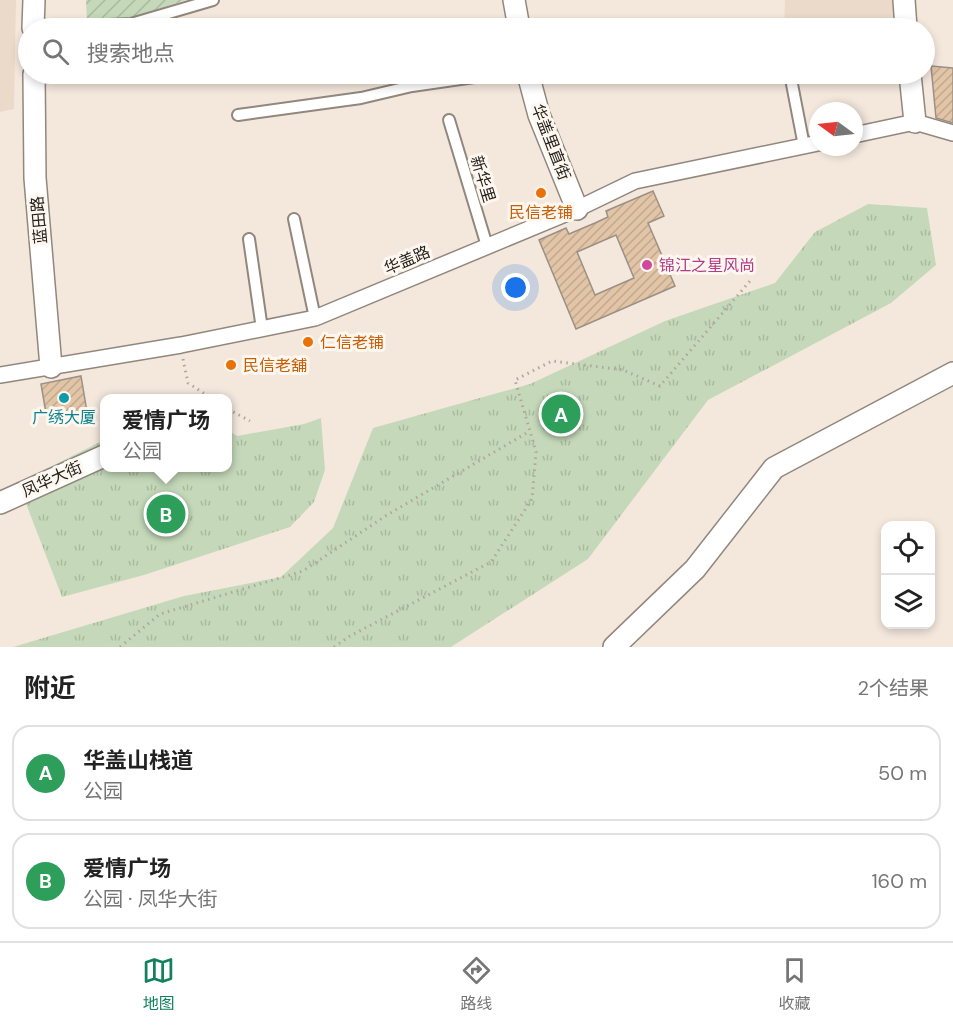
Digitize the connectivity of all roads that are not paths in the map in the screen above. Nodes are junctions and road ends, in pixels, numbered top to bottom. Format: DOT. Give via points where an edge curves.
graph roads {
  1 [pos="34,0"];
  2 [pos="213,0"];
  3 [pos="514,0"];
  4 [pos="904,0"];
  5 [pos="33,18"];
  6 [pos="152,18"];
  7 [pos="517,18"];
  8 [pos="905,18"];
  9 [pos="34,84"];
  10 [pos="426,84"];
  11 [pos="531,84"];
  12 [pos="793,84"];
  13 [pos="911,84"];
  14 [pos="238,115"];
  15 [pos="449,120"];
  16 [pos="915,122"];
  17 [pos="863,133"];
  18 [pos="953,133"];
  19 [pos="809,138"];
  20 [pos="809,144"];
  21 [pos="577,209"];
  22 [pos="294,219"];
  23 [pos="249,238"];
  24 [pos="487,246"];
  25 [pos="315,318"];
  26 [pos="262,328"];
  27 [pos="51,367"];
  28 [pos="953,373"];
  29 [pos="0,375"];
  30 [pos="100,458"];
  31 [pos="0,503"];
  32 [pos="614,647"];
  1 -- 5 [label="street"];
  2 -- 6 [label="lane"];
  3 -- 7 [label="street"];
  4 -- 8 [label="street"];
  9 -- 27 [label="street, 蓝田路" via="35,178"];
  10 -- 14 [label="lane" via="361,98"];
  11 -- 21 [label="street, 华盖里直街" via="539,116"];
  12 -- 19 [label="lane"];
  13 -- 16 [label="street"];
  15 -- 24 [label="lane, 新华里"];
  16 -- 17 [label="street"];
  16 -- 18 [label="street"];
  20 -- 21 [label="street, 华盖路" via="635,181"];
  21 -- 24 [label="street, 华盖路"];
  22 -- 25 [label="lane"];
  23 -- 26 [label="lane"];
  24 -- 25 [label="street, 华盖路"];
  25 -- 26 [label="street, 华盖路"];
  26 -- 27 [label="street, 华盖路"];
  27 -- 29 [label="street, 华盖路"];
  28 -- 32 [label="street" via="774,468 695,569"];
  30 -- 31 [label="street, 凤华大街"];
}
